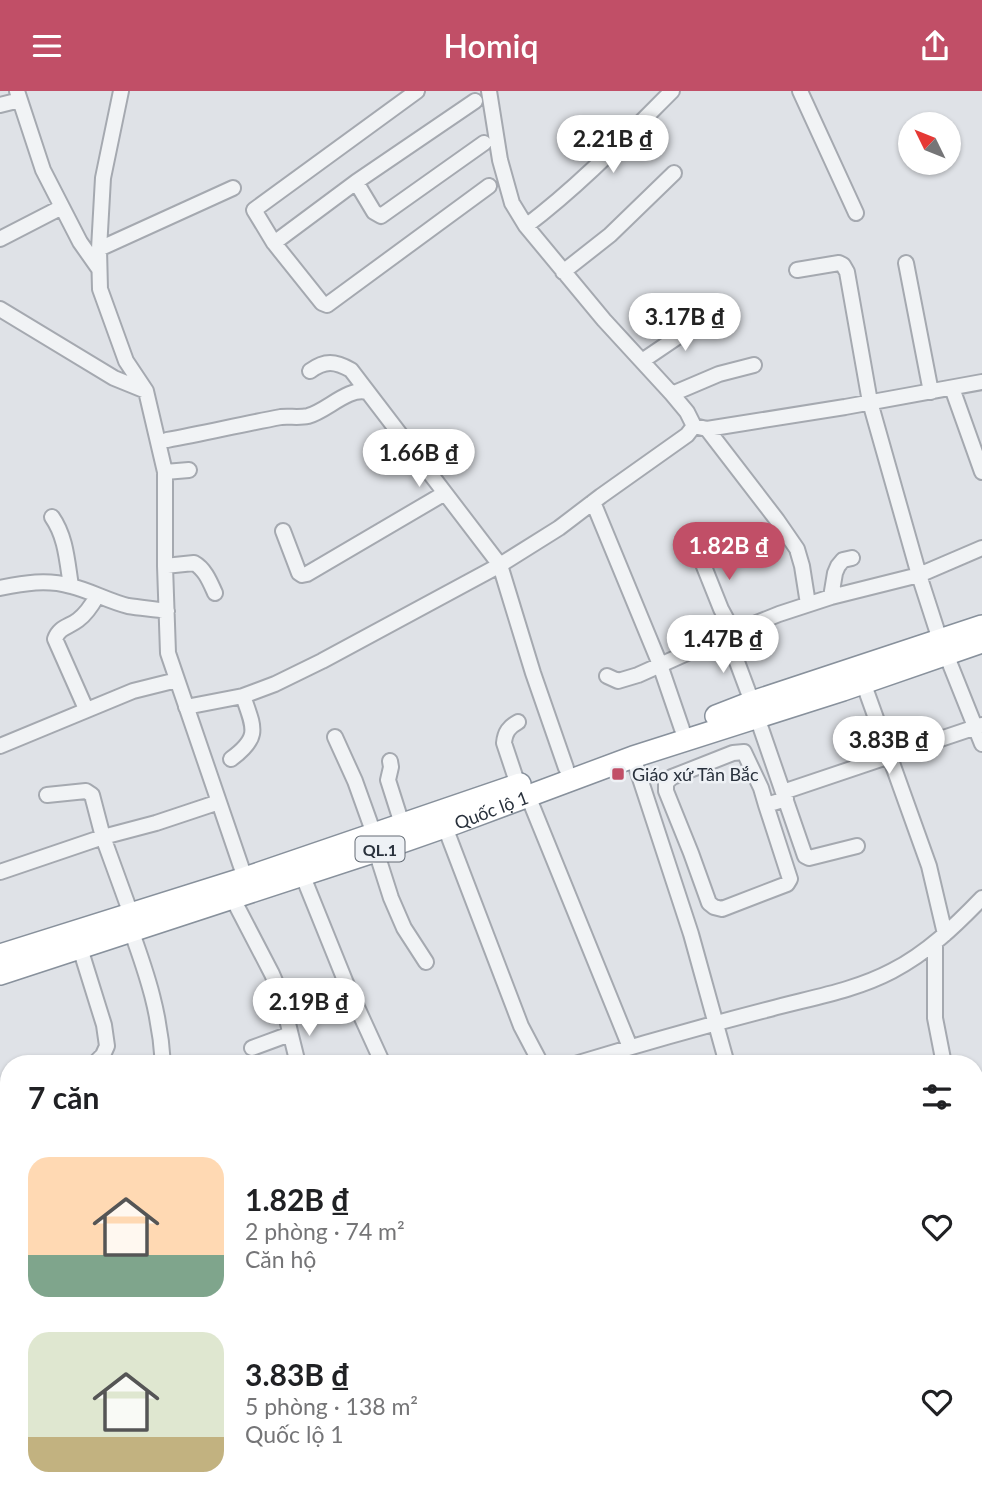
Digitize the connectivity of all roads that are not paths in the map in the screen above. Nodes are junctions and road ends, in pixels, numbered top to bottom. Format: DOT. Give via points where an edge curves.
graph roads {
  1 [pos="121,91"];
  2 [pos="417,91"];
  3 [pos="489,91"];
  4 [pos="672,91"];
  5 [pos="800,91"];
  6 [pos="18,95"];
  7 [pos="475,101"];
  8 [pos="0,105"];
  9 [pos="484,143"];
  10 [pos="674,173"];
  11 [pos="356,182"];
  12 [pos="489,186"];
  13 [pos="233,188"];
  14 [pos="62,207"];
  15 [pos="856,212"];
  16 [pos="526,226"];
  17 [pos="0,239"];
  18 [pos="274,243"];
  19 [pos="99,249"];
  20 [pos="906,263"];
  21 [pos="99,269"];
  22 [pos="797,270"];
  23 [pos="563,272"];
  24 [pos="0,310"];
  25 [pos="707,317"];
  26 [pos="642,361"];
  27 [pos="754,365"];
  28 [pos="310,371"];
  29 [pos="982,382"];
  30 [pos="952,389"];
  31 [pos="145,391"];
  32 [pos="368,392"];
  33 [pos="931,392"];
  34 [pos="672,394"];
  35 [pos="870,402"];
  36 [pos="700,427"];
  37 [pos="167,440"];
  38 [pos="189,470"];
  39 [pos="165,472"];
  40 [pos="982,472"];
  41 [pos="445,493"];
  42 [pos="593,502"];
  43 [pos="52,517"];
  44 [pos="283,531"];
  45 [pos="695,544"];
  46 [pos="982,548"];
  47 [pos="852,558"];
  48 [pos="500,565"];
  49 [pos="165,566"];
  50 [pos="919,575"];
  51 [pos="71,586"];
  52 [pos="0,588"];
  53 [pos="215,593"];
  54 [pos="97,596"];
  55 [pos="831,597"];
  56 [pos="808,604"];
  57 [pos="167,611"];
  58 [pos="982,626"];
  59 [pos="730,634"];
  60 [pos="982,642"];
  61 [pos="943,647"];
  62 [pos="660,665"];
  63 [pos="607,676"];
  64 [pos="177,680"];
  65 [pos="863,683"];
  66 [pos="243,697"];
  67 [pos="186,707"];
  68 [pos="86,709"];
  69 [pos="755,709"];
  70 [pos="518,722"];
  71 [pos="978,726"];
  72 [pos="682,729"];
  73 [pos="335,737"];
  74 [pos="982,744"];
  75 [pos="0,746"];
  76 [pos="633,757"];
  77 [pos="890,757"];
  78 [pos="231,759"];
  79 [pos="390,761"];
  80 [pos="566,768"];
  81 [pos="523,790"];
  82 [pos="47,795"];
  83 [pos="785,795"];
  84 [pos="219,801"];
  85 [pos="766,805"];
  86 [pos="402,824"];
  87 [pos="444,827"];
  88 [pos="103,837"];
  89 [pos="375,842"];
  90 [pos="857,846"];
  91 [pos="0,872"];
  92 [pos="302,874"];
  93 [pos="245,878"];
  94 [pos="232,897"];
  95 [pos="982,898"];
  96 [pos="131,922"];
  97 [pos="940,938"];
  98 [pos="80,948"];
  99 [pos="0,955"];
  100 [pos="426,962"];
  101 [pos="0,974"];
  102 [pos="715,1024"];
  103 [pos="290,1034"];
  104 [pos="630,1047"];
  105 [pos="251,1048"];
  106 [pos="103,1055"];
  107 [pos="163,1055"];
  108 [pos="296,1055"];
  109 [pos="379,1055"];
  110 [pos="537,1055"];
  111 [pos="604,1055"];
  112 [pos="724,1055"];
  113 [pos="942,1055"];
  1 -- 19 [label="street" via="103,178"];
  2 -- 18 [label="street" via="254,209"];
  3 -- 16 [label="street" via="500,160 512,203"];
  4 -- 16 [label="street" via="574,187"];
  5 -- 15 [label="street"];
  6 -- 8 [label="street"];
  6 -- 14 [label="street" via="43,170"];
  7 -- 11 [label="street"];
  9 -- 11 [label="street" via="381,216"];
  10 -- 23 [label="street" via="610,235"];
  11 -- 18 [label="street"];
  12 -- 18 [label="street" via="327,305"];
  13 -- 19 [label="street"];
  14 -- 17 [label="street"];
  14 -- 21 [label="street"];
  16 -- 23 [label="street"];
  19 -- 21 [label="street"];
  20 -- 33 [label="street"];
  21 -- 31 [label="street" via="111,322 126,361"];
  22 -- 35 [label="street" via="844,265"];
  23 -- 26 [label="street"];
  24 -- 31 [label="street" via="114,378"];
  25 -- 26 [label="street"];
  26 -- 34 [label="street"];
  27 -- 34 [label="street" via="719,373"];
  28 -- 32 [label="street" via="338,363 351,370"];
  29 -- 30 [label="street"];
  30 -- 33 [label="street"];
  30 -- 40 [label="street"];
  31 -- 39 [label="street"];
  32 -- 37 [label="street" via="351,393 308,416"];
  32 -- 41 [label="street"];
  33 -- 35 [label="street"];
  34 -- 36 [label="street"];
  35 -- 36 [label="street"];
  35 -- 50 [label="street"];
  36 -- 42 [label="street"];
  36 -- 56 [label="street" via="797,549"];
  38 -- 39 [label="street"];
  39 -- 49 [label="street"];
  41 -- 44 [label="street" via="307,575 299,573"];
  41 -- 48 [label="street"];
  42 -- 48 [label="street"];
  42 -- 62 [label="street"];
  43 -- 51 [label="street" via="64,539"];
  45 -- 59 [label="street"];
  46 -- 50 [label="street"];
  47 -- 55 [label="street" via="843,559 838,566"];
  48 -- 66 [label="street" via="322,661"];
  48 -- 80 [label="street"];
  49 -- 53 [label="street" via="198,564"];
  49 -- 57 [label="street"];
  50 -- 55 [label="street"];
  50 -- 61 [label="street"];
  51 -- 52 [label="street" via="26,582"];
  51 -- 54 [label="street"];
  54 -- 57 [label="street"];
  54 -- 68 [label="street" via="55,639"];
  55 -- 56 [label="street"];
  56 -- 59 [label="street"];
  57 -- 64 [label="street" via="168,653"];
  58 -- 61 [label="highway, Quốc lộ 1 / QL.1"];
  59 -- 62 [label="street"];
  59 -- 69 [label="street"];
  60 -- 61 [label="highway, Quốc lộ 1 / QL.1"];
  61 -- 65 [label="highway, Quốc lộ 1 / QL.1"];
  61 -- 69 [label="highway, Quốc lộ 1 / QL.1"];
  61 -- 71 [label="street"];
  62 -- 63 [label="street" via="618,681"];
  62 -- 72 [label="street"];
  64 -- 67 [label="street"];
  64 -- 68 [label="street"];
  65 -- 69 [label="highway, Quốc lộ 1 / QL.1"];
  65 -- 77 [label="street"];
  66 -- 67 [label="street"];
  66 -- 78 [label="street" via="254,734 246,749"];
  67 -- 84 [label="street"];
  68 -- 75 [label="street"];
  69 -- 72 [label="highway, Quốc lộ 1 / QL.1"];
  69 -- 76 [label="highway, Quốc lộ 1 / QL.1"];
  69 -- 83 [label="street"];
  70 -- 81 [label="street" via="509,727 503,743"];
  71 -- 74 [label="street"];
  71 -- 77 [label="street"];
  72 -- 80 [label="highway, Quốc lộ 1 / QL.1"];
  73 -- 89 [label="street"];
  76 -- 81 [label="highway, Quốc lộ 1 / QL.1"];
  76 -- 102 [label="street"];
  77 -- 83 [label="street"];
  77 -- 97 [label="street" via="929,866"];
  79 -- 86 [label="street" via="388,781"];
  80 -- 81 [label="highway, Quốc lộ 1 / QL.1"];
  81 -- 86 [label="highway, Quốc lộ 1 / QL.1"];
  81 -- 87 [label="highway, Quốc lộ 1 / QL.1"];
  81 -- 104 [label="street"];
  82 -- 88 [label="street" via="89,792"];
  83 -- 85 [label="street"];
  83 -- 90 [label="street" via="807,858"];
  84 -- 88 [label="street"];
  84 -- 93 [label="street"];
  85 -- 85 [label="street" via="790,879 722,909 714,907 666,783 744,752"];
  86 -- 89 [label="highway, Quốc lộ 1 / QL.1"];
  87 -- 89 [label="highway, Quốc lộ 1 / QL.1"];
  87 -- 110 [label="street"];
  88 -- 91 [label="street"];
  88 -- 96 [label="street"];
  89 -- 92 [label="highway, Quốc lộ 1 / QL.1"];
  89 -- 93 [label="highway, Quốc lộ 1 / QL.1"];
  89 -- 100 [label="street" via="391,898"];
  92 -- 94 [label="highway, Quốc lộ 1 / QL.1"];
  92 -- 109 [label="street"];
  93 -- 96 [label="highway, Quốc lộ 1 / QL.1"];
  94 -- 96 [label="highway, Quốc lộ 1 / QL.1"];
  94 -- 103 [label="street" via="281,995"];
  95 -- 97 [label="street"];
  96 -- 98 [label="highway, Quốc lộ 1 / QL.1"];
  96 -- 99 [label="highway, Quốc lộ 1 / QL.1"];
  96 -- 107 [label="street" via="157,1009"];
  97 -- 102 [label="street" via="891,972 852,987"];
  97 -- 113 [label="street" via="935,1017"];
  98 -- 101 [label="highway, Quốc lộ 1 / QL.1"];
  98 -- 106 [label="street" via="103,1025 107,1046"];
  102 -- 104 [label="street"];
  102 -- 112 [label="street"];
  103 -- 105 [label="street"];
  103 -- 108 [label="street"];
  104 -- 111 [label="street"];
}
